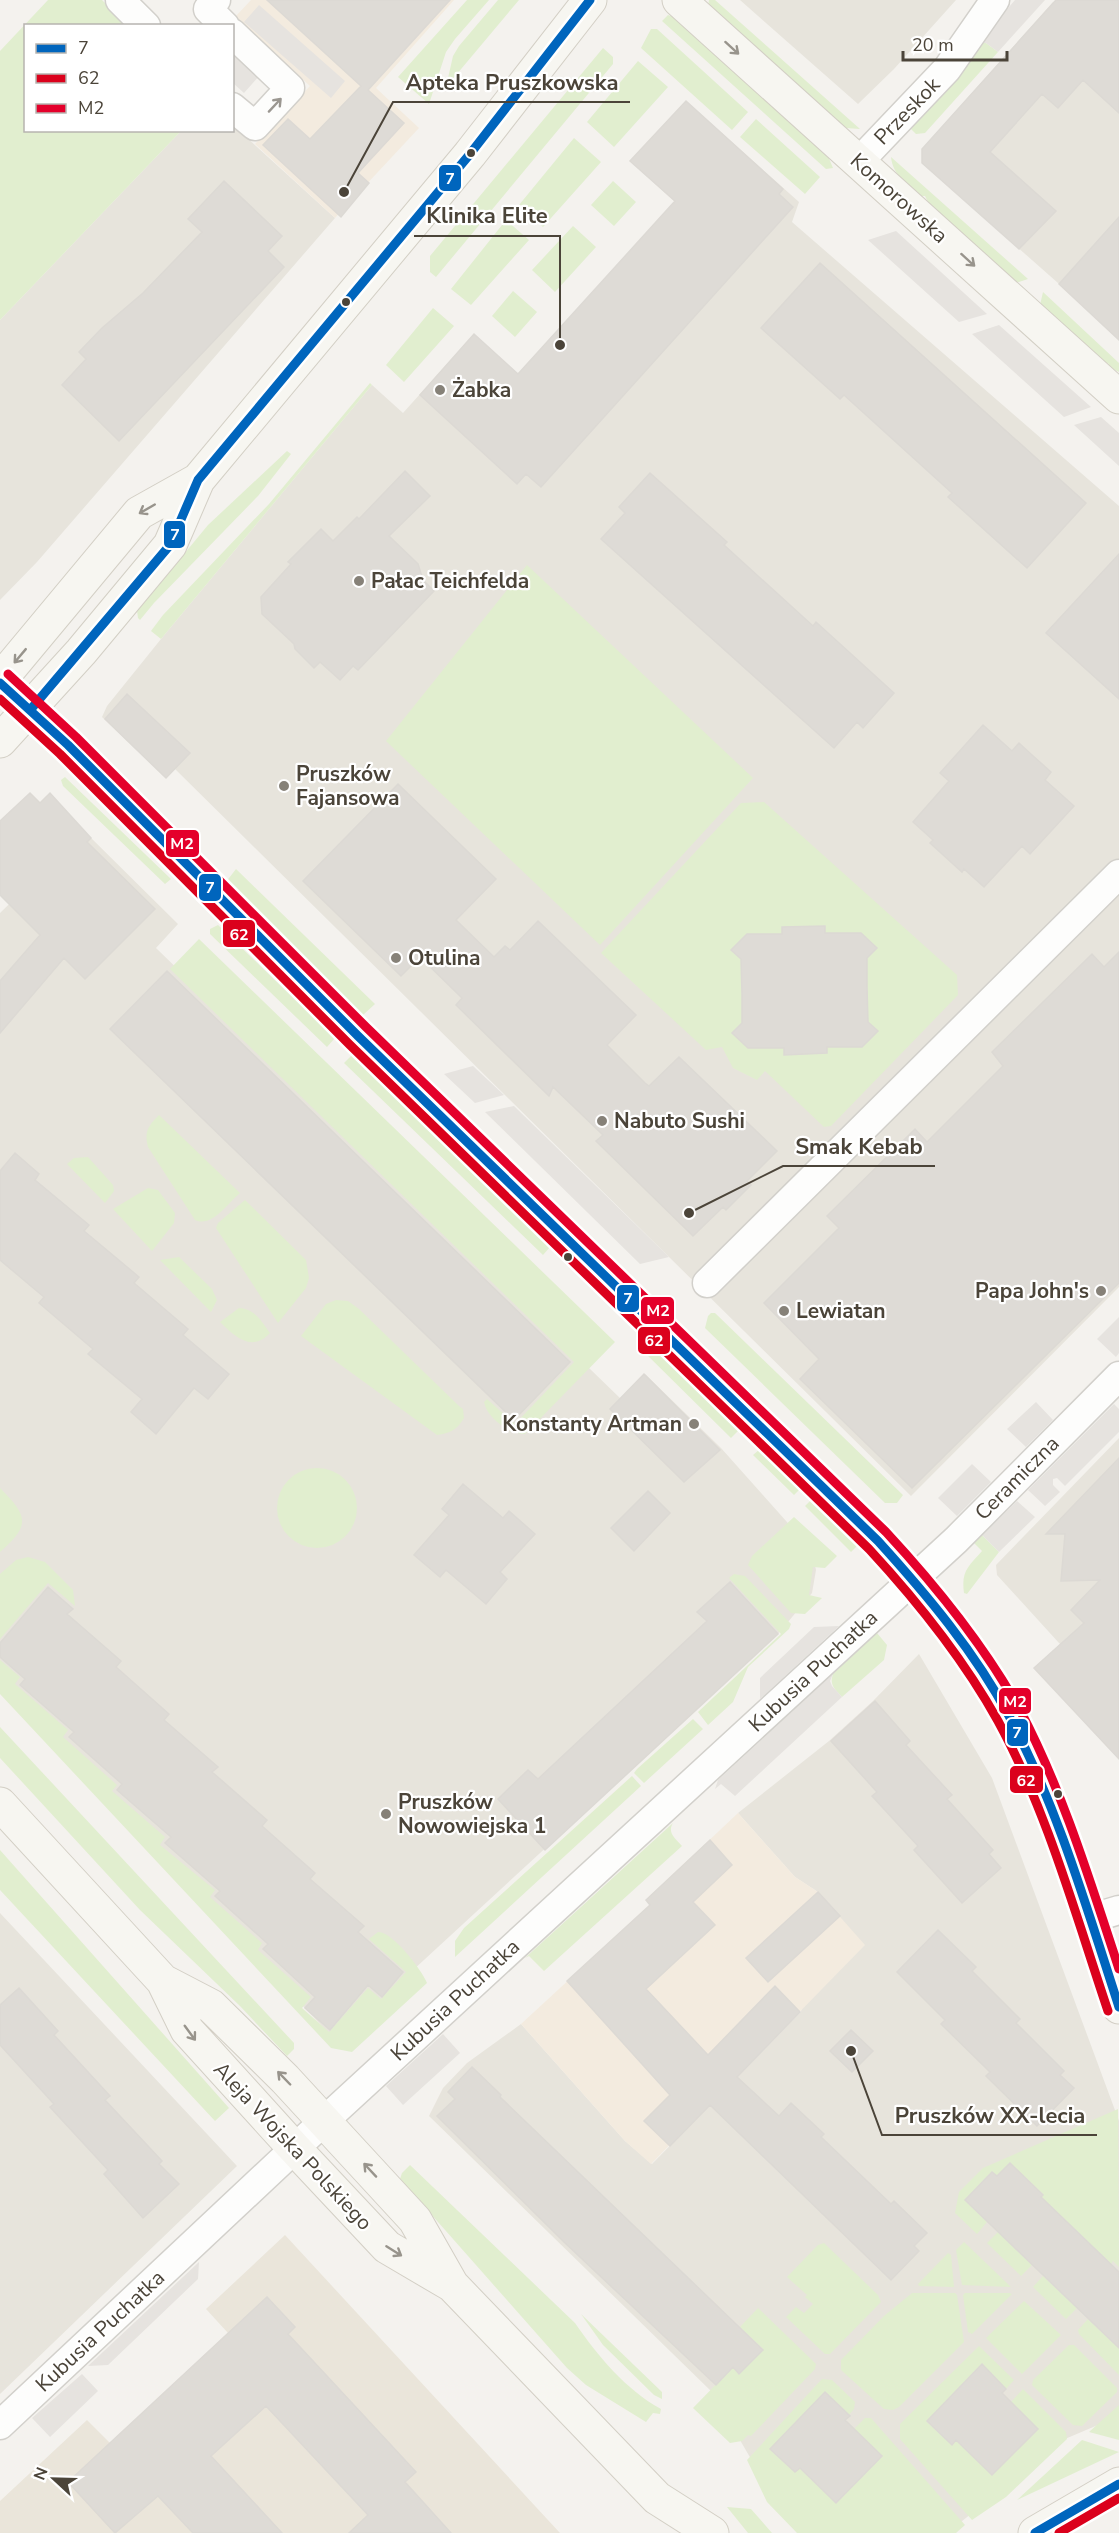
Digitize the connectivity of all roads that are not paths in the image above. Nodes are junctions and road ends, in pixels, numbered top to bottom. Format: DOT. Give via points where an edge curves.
graph roads {
  1 [pos="120,0"];
  2 [pos="216,0"];
  3 [pos="590,0"];
  4 [pos="680,0"];
  5 [pos="995,0"];
  6 [pos="144,24"];
  7 [pos="223,24"];
  8 [pos="234,35"];
  9 [pos="234,109"];
  10 [pos="862,165"];
  11 [pos="1119,397"];
  12 [pos="198,480"];
  13 [pos="0,681"];
  14 [pos="31,708"];
  15 [pos="0,741"];
  16 [pos="1119,874"];
  17 [pos="707,1283"];
  18 [pos="1119,1376"];
  19 [pos="914,1579"];
  20 [pos="0,1804"];
  21 [pos="1104,1915"];
  22 [pos="163,1981"];
  23 [pos="1119,2007"];
  24 [pos="324,2121"];
  25 [pos="295,2150"];
  26 [pos="452,2285"];
  27 [pos="0,2425"];
  28 [pos="1119,2484"];
  29 [pos="657,2498"];
  30 [pos="672,2533"];
  31 [pos="712,2533"];
  32 [pos="1035,2533"];
  1 -- 6 [label="street"];
  2 -- 7 [label="street" via="208,9"];
  3 -- 12 [label="street" via="470,154"];
  4 -- 10 [label="street, Komorowska, one-way"];
  5 -- 10 [label="street, Przeskok" via="947,69 869,151"];
  9 -- 8 [label="street, one-way" via="255,126 290,88"];
  10 -- 11 [label="street, Komorowska, one-way"];
  12 -- 13 [label="street, one-way" via="139,513"];
  12 -- 14 [label="street" via="170,545"];
  13 -- 14 [label="street"];
  14 -- 15 [label="street"];
  14 -- 19 [label="street" via="358,1036"];
  16 -- 17 [label="street"];
  18 -- 19 [label="street, Ceramiczna"];
  19 -- 21 [label="street" via="960,1638 1008,1716 1055,1823"];
  19 -- 24 [label="street, Kubusia Puchatka"];
  20 -- 22 [label="street, Aleja Wojska Polskiego"];
  21 -- 23 [label="street"];
  24 -- 22 [label="street, Aleja Wojska Polskiego, one-way" via="211,2006"];
  22 -- 25 [label="street, Aleja Wojska Polskiego, one-way" via="186,2030"];
  24 -- 25 [label="street, Kubusia Puchatka"];
  26 -- 24 [label="street, Aleja Wojska Polskiego, one-way" via="415,2220"];
  25 -- 26 [label="street, Aleja Wojska Polskiego, one-way" via="387,2247"];
  25 -- 27 [label="street, Kubusia Puchatka"];
  26 -- 29 [label="street, Aleja Wojska Polskiego"];
  28 -- 32 [label="street"];
  29 -- 30 [label="street, Aleja Wojska Polskiego"];
  29 -- 31 [label="street, Aleja Wojska Polskiego"];
}
